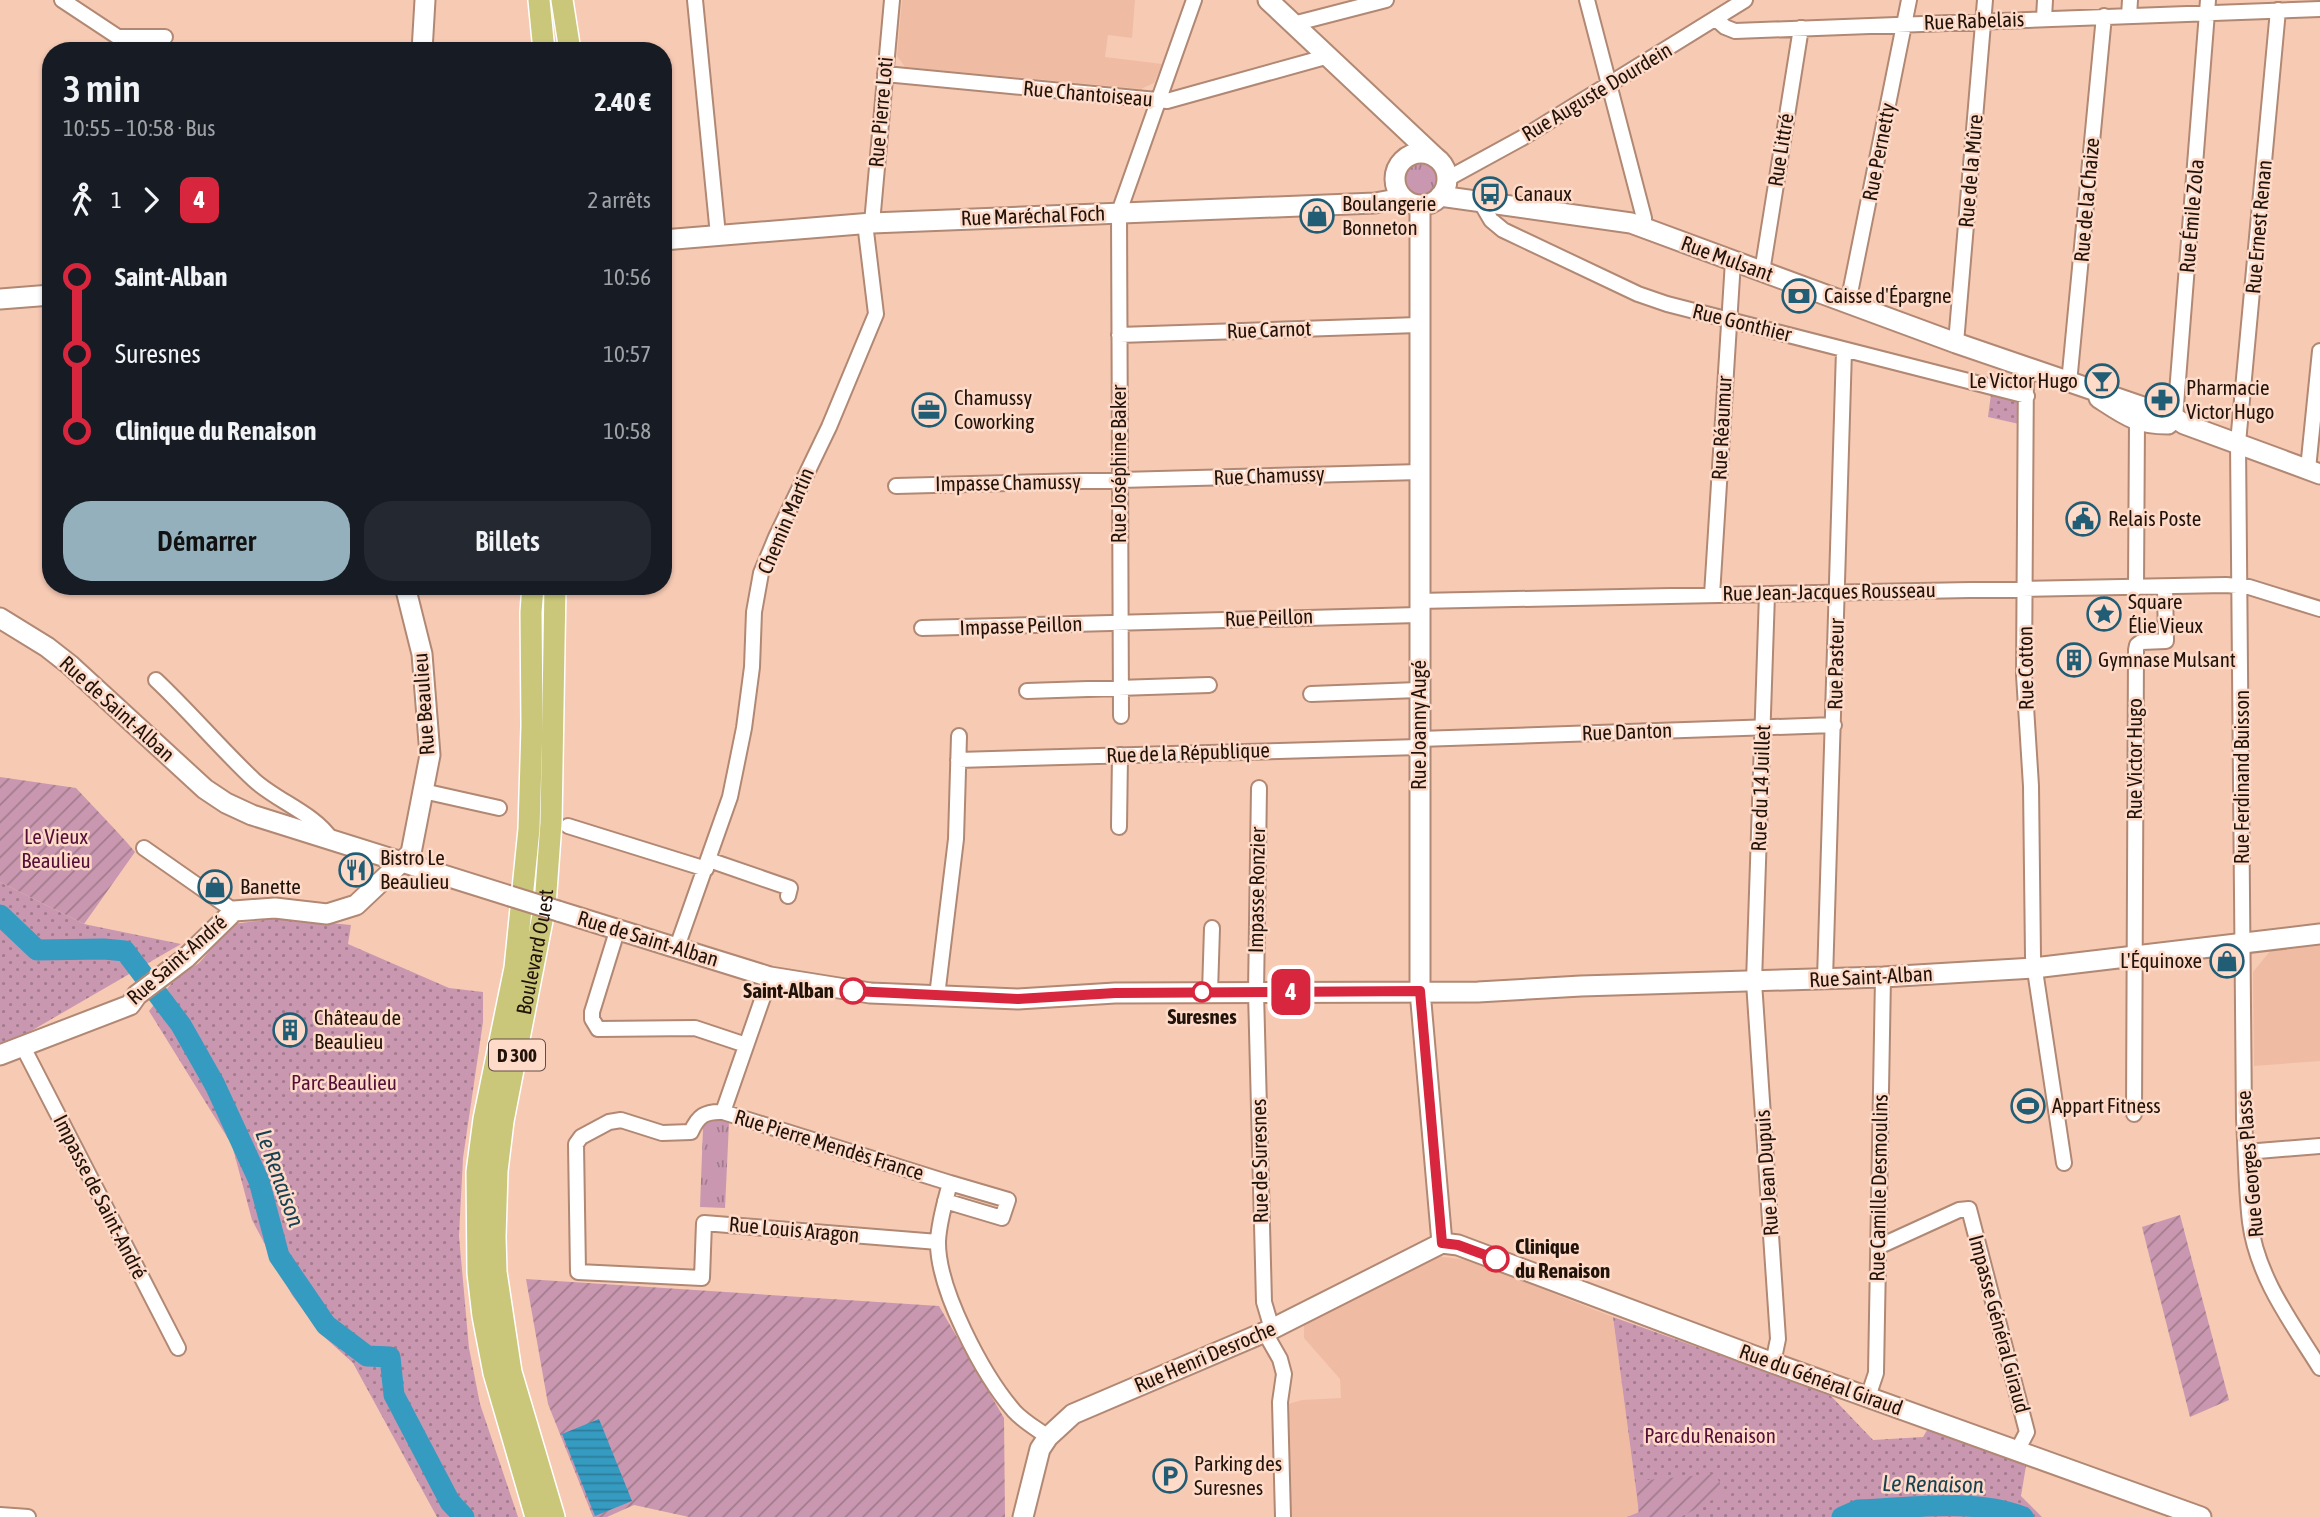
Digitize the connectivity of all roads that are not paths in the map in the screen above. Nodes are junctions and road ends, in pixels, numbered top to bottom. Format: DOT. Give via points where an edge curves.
graph roads {
  1 [pos="62,0"];
  2 [pos="425,0"];
  3 [pos="528,0"];
  4 [pos="539,0"];
  5 [pos="560,0"];
  6 [pos="695,0"];
  7 [pos="892,0"];
  8 [pos="1194,0"];
  9 [pos="1268,0"];
  10 [pos="1386,0"];
  11 [pos="1587,0"];
  12 [pos="1745,0"];
  13 [pos="1909,0"];
  14 [pos="1985,0"];
  15 [pos="2045,0"];
  16 [pos="2130,0"];
  17 [pos="2208,7"];
  18 [pos="2320,9"];
  19 [pos="1723,10"];
  20 [pos="2278,10"];
  21 [pos="2104,16"];
  22 [pos="2129,16"];
  23 [pos="2044,18"];
  24 [pos="1984,20"];
  25 [pos="1293,24"];
  26 [pos="1904,24"];
  27 [pos="1801,28"];
  28 [pos="165,37"];
  29 [pos="423,42"];
  30 [pos="530,42"];
  31 [pos="543,42"];
  32 [pos="560,42"];
  33 [pos="568,42"];
  34 [pos="1329,56"];
  35 [pos="885,74"];
  36 [pos="1609,85"];
  37 [pos="1157,101"];
  38 [pos="1396,121"];
  39 [pos="1409,156"];
  40 [pos="1436,158"];
  41 [pos="1443,188"];
  42 [pos="1411,201"];
  43 [pos="1480,203"];
  44 [pos="1119,212"];
  45 [pos="868,223"];
  46 [pos="1644,228"];
  47 [pos="718,235"];
  48 [pos="672,239"];
  49 [pos="1733,261"];
  50 [pos="1762,272"];
  51 [pos="42,296"];
  52 [pos="0,299"];
  53 [pos="1848,303"];
  54 [pos="1728,319"];
  55 [pos="1418,325"];
  56 [pos="1119,335"];
  57 [pos="1956,343"];
  58 [pos="1844,350"];
  59 [pos="2320,351"];
  60 [pos="2026,367"];
  61 [pos="2076,385"];
  62 [pos="2027,396"];
  63 [pos="2138,414"];
  64 [pos="2180,421"];
  65 [pos="2238,443"];
  66 [pos="1420,472"];
  67 [pos="2314,472"];
  68 [pos="1119,481"];
  69 [pos="896,486"];
  70 [pos="2239,586"];
  71 [pos="2136,587"];
  72 [pos="2165,587"];
  73 [pos="2025,588"];
  74 [pos="1838,593"];
  75 [pos="1767,594"];
  76 [pos="407,595"];
  77 [pos="532,595"];
  78 [pos="555,595"];
  79 [pos="1712,595"];
  80 [pos="1418,608"];
  81 [pos="2320,609"];
  82 [pos="0,618"];
  83 [pos="1120,622"];
  84 [pos="922,628"];
  85 [pos="156,680"];
  86 [pos="1209,685"];
  87 [pos="1121,688"];
  88 [pos="1419,690"];
  89 [pos="1027,691"];
  90 [pos="1311,694"];
  91 [pos="1121,716"];
  92 [pos="1835,725"];
  93 [pos="1763,727"];
  94 [pos="959,736"];
  95 [pos="1419,743"];
  96 [pos="1120,755"];
  97 [pos="958,760"];
  98 [pos="1259,788"];
  99 [pos="423,791"];
  100 [pos="499,808"];
  101 [pos="568,826"];
  102 [pos="1119,827"];
  103 [pos="331,839"];
  104 [pos="145,848"];
  105 [pos="403,861"];
  106 [pos="708,864"];
  107 [pos="788,896"];
  108 [pos="234,911"];
  109 [pos="618,928"];
  110 [pos="1212,929"];
  111 [pos="2320,934"];
  112 [pos="2243,944"];
  113 [pos="677,947"];
  114 [pos="2134,957"];
  115 [pos="2034,968"];
  116 [pos="770,977"];
  117 [pos="1883,977"];
  118 [pos="1825,979"];
  119 [pos="1754,982"];
  120 [pos="1420,991"];
  121 [pos="1210,992"];
  122 [pos="1256,992"];
  123 [pos="937,996"];
  124 [pos="22,1045"];
  125 [pos="746,1045"];
  126 [pos="0,1055"];
  127 [pos="0,1061"];
  128 [pos="723,1112"];
  129 [pos="2134,1114"];
  130 [pos="2320,1146"];
  131 [pos="2246,1152"];
  132 [pos="2064,1163"];
  133 [pos="950,1183"];
  134 [pos="945,1201"];
  135 [pos="938,1242"];
  136 [pos="1442,1243"];
  137 [pos="1878,1247"];
  138 [pos="1268,1330"];
  139 [pos="178,1348"];
  140 [pos="1773,1363"];
  141 [pos="2320,1368"];
  142 [pos="1868,1397"];
  143 [pos="1048,1437"];
  144 [pos="2017,1451"];
  145 [pos="0,1515"];
  146 [pos="28,1517"];
  147 [pos="536,1517"];
  148 [pos="554,1517"];
  149 [pos="1023,1517"];
  150 [pos="1283,1517"];
  151 [pos="2201,1517"];
  1 -- 28 [label="street" via="118,37"];
  2 -- 29 [label="street"];
  3 -- 30 [label="main road"];
  4 -- 31 [label="main road"];
  5 -- 32 [label="main road"];
  5 -- 33 [label="main road"];
  6 -- 47 [label="street"];
  7 -- 35 [label="street, Rue Pierre Loti"];
  8 -- 37 [label="street, Rue Joséphine Baker"];
  9 -- 25 [label="street"];
  10 -- 25 [label="street"];
  11 -- 36 [label="street"];
  12 -- 19 [label="street, Rue Auguste Dourdein"];
  13 -- 26 [label="street, Rue Pernetty"];
  14 -- 24 [label="street, Rue de la Mûre"];
  15 -- 23 [label="street"];
  16 -- 22 [label="street"];
  17 -- 20 [label="street, Rue Rabelais"];
  17 -- 22 [label="street, Rue Rabelais"];
  17 -- 64 [label="street, Rue Émile Zola"];
  18 -- 20 [label="street, Rue Rabelais"];
  19 -- 27 [label="street, Rue Rabelais" via="1725,27 1735,31"];
  19 -- 36 [label="street, Rue Auguste Dourdein"];
  20 -- 65 [label="street, Rue Ernest Renan"];
  21 -- 22 [label="street, Rue Rabelais"];
  21 -- 23 [label="street, Rue Rabelais"];
  21 -- 61 [label="street, Rue de la Chaize"];
  23 -- 24 [label="street, Rue Rabelais"];
  24 -- 26 [label="street, Rue Rabelais"];
  24 -- 57 [label="street, Rue de la Mûre"];
  25 -- 34 [label="street"];
  26 -- 27 [label="street, Rue Rabelais"];
  26 -- 53 [label="street, Rue Pernetty"];
  27 -- 50 [label="street, Rue Littré"];
  34 -- 37 [label="street, Rue Chantoiseau"];
  34 -- 38 [label="street"];
  35 -- 37 [label="street, Rue Chantoiseau"];
  35 -- 45 [label="street, Rue Pierre Loti"];
  36 -- 41 [label="street, Rue Auguste Dourdein"];
  36 -- 46 [label="street"];
  37 -- 44 [label="street, Rue Joséphine Baker"];
  38 -- 39 [label="street" via="1409,139"];
  38 -- 40 [label="street"];
  39 -- 40 [label="street" via="1420,153"];
  39 -- 42 [label="street" via="1395,173 1396,186"];
  40 -- 41 [label="street" via="1444,168"];
  41 -- 42 [label="street" via="1433,202"];
  41 -- 43 [label="street, Rue Mulsant"];
  42 -- 44 [label="street, Rue Maréchal Foch"];
  42 -- 55 [label="street, Rue Joanny Augé"];
  43 -- 46 [label="street, Rue Mulsant" via="1563,212"];
  43 -- 54 [label="street, Rue Gonthier" via="1503,230 1638,294"];
  44 -- 45 [label="street, Rue Maréchal Foch"];
  44 -- 56 [label="street, Rue Joséphine Baker"];
  45 -- 47 [label="street, Rue Maréchal Foch"];
  45 -- 106 [label="street, Chemin Martin" via="876,314 761,573 744,728 730,797"];
  46 -- 49 [label="street, Rue Mulsant"];
  47 -- 48 [label="street, Rue Maréchal Foch"];
  49 -- 50 [label="street, Rue Mulsant"];
  49 -- 54 [label="street, Rue Réaumur"];
  50 -- 53 [label="street, Rue Mulsant"];
  51 -- 52 [label="street"];
  53 -- 57 [label="street, Rue Mulsant"];
  54 -- 58 [label="street, Rue Gonthier"];
  54 -- 79 [label="street, Rue Réaumur"];
  55 -- 56 [label="street, Rue Carnot"];
  55 -- 66 [label="street, Rue Joanny Augé"];
  56 -- 68 [label="street, Rue Joséphine Baker"];
  57 -- 60 [label="street, Rue Mulsant"];
  58 -- 62 [label="street, Rue Gonthier"];
  58 -- 74 [label="street, Rue Pasteur"];
  59 -- 67 [label="street"];
  60 -- 61 [label="street, Rue Mulsant"];
  60 -- 62 [label="street, Rue Cotton"];
  61 -- 63 [label="street, Rue Mulsant"];
  62 -- 73 [label="street, Rue Cotton"];
  63 -- 64 [label="street, Rue Mulsant"];
  63 -- 71 [label="street"];
  64 -- 65 [label="street, Rue Mulsant"];
  65 -- 67 [label="street, Rue Mulsant"];
  65 -- 70 [label="street, Rue Ferdinand Buisson"];
  66 -- 68 [label="street, Rue Chamussy"];
  66 -- 80 [label="street, Rue Joanny Augé"];
  68 -- 69 [label="street, Impasse Chamussy"];
  68 -- 83 [label="street, Rue Joséphine Baker"];
  70 -- 72 [label="street, Rue Jean-Jacques Rousseau"];
  70 -- 81 [label="street, Rue Jean-Jacques Rousseau"];
  70 -- 112 [label="street, Rue Ferdinand Buisson"];
  71 -- 72 [label="street, Rue Jean-Jacques Rousseau"];
  71 -- 73 [label="street, Rue Jean-Jacques Rousseau"];
  72 -- 114 [label="street, Rue Victor Hugo" via="2166,641 2138,642 2136,650"];
  73 -- 74 [label="street, Rue Jean-Jacques Rousseau"];
  73 -- 115 [label="street, Rue Cotton"];
  74 -- 75 [label="street, Rue Jean-Jacques Rousseau"];
  74 -- 92 [label="street, Rue Pasteur"];
  75 -- 79 [label="street, Rue Jean-Jacques Rousseau"];
  75 -- 93 [label="street, Rue du 14 Juillet"];
  76 -- 99 [label="street, Rue Beaulieu" via="427,699 430,755"];
  77 -- 147 [label="main road, Boulevard Ouest / D 300" via="529,829 515,968 477,1172 483,1316 494,1373"];
  78 -- 148 [label="main road, Boulevard Ouest / D 300" via="545,905 503,1121 495,1237 511,1372"];
  79 -- 80 [label="street, Rue Jean-Jacques Rousseau"];
  80 -- 83 [label="street, Rue Peillon"];
  80 -- 88 [label="street, Rue Joanny Augé"];
  82 -- 103 [label="street, Rue de Saint-Alban" via="70,665 205,789 252,815"];
  83 -- 84 [label="street, Impasse Peillon"];
  83 -- 87 [label="street, Rue Joséphine Baker"];
  85 -- 103 [label="street" via="255,780 323,827"];
  86 -- 87 [label="street"];
  87 -- 89 [label="street"];
  87 -- 91 [label="street, Rue Joséphine Baker"];
  88 -- 90 [label="street"];
  88 -- 95 [label="street, Rue Joanny Augé"];
  92 -- 93 [label="street, Rue Danton"];
  92 -- 118 [label="street, Rue Pasteur"];
  93 -- 95 [label="street, Rue Danton"];
  93 -- 119 [label="street, Rue du 14 Juillet"];
  94 -- 97 [label="street"];
  95 -- 96 [label="street, Rue de la République"];
  95 -- 120 [label="street, Rue Joanny Augé"];
  96 -- 97 [label="street, Rue de la République"];
  96 -- 102 [label="street"];
  97 -- 123 [label="street" via="956,839"];
  98 -- 122 [label="street, Impasse Ronzier"];
  99 -- 100 [label="street"];
  99 -- 105 [label="street, Rue Beaulieu" via="411,853"];
  101 -- 106 [label="street"];
  103 -- 105 [label="street, Rue de Saint-Alban"];
  104 -- 108 [label="street"];
  105 -- 108 [label="street, Rue Saint-André" via="356,905 327,914 275,908"];
  105 -- 109 [label="street, Rue de Saint-Alban, bridge"];
  106 -- 107 [label="street" via="790,888"];
  106 -- 113 [label="street, Chemin Martin"];
  108 -- 124 [label="street, Rue Saint-André" via="130,1005"];
  109 -- 113 [label="street, Rue de Saint-Alban"];
  109 -- 125 [label="street" via="592,1012 598,1029 695,1028"];
  110 -- 121 [label="street"];
  111 -- 112 [label="street, Rue Saint-Alban"];
  112 -- 114 [label="street, Rue Saint-Alban"];
  112 -- 131 [label="street, Rue Georges Plasse"];
  113 -- 116 [label="street, Rue de Saint-Alban"];
  114 -- 115 [label="street, Rue Saint-Alban"];
  114 -- 129 [label="street"];
  115 -- 117 [label="street, Rue Saint-Alban"];
  115 -- 132 [label="street, Rue Cotton"];
  116 -- 123 [label="street, Rue de Saint-Alban" via="870,993"];
  116 -- 125 [label="street, Rue Pierre Mendès France"];
  117 -- 118 [label="street, Rue Saint-Alban"];
  117 -- 137 [label="street, Rue Camille Desmoulins"];
  118 -- 119 [label="street, Rue Saint-Alban"];
  119 -- 120 [label="street, Rue Saint-Alban"];
  119 -- 140 [label="street, Rue Jean Dupuis" via="1778,1339"];
  120 -- 122 [label="street, Rue de Saint-Alban"];
  120 -- 136 [label="street, Rue Joanny Augé"];
  121 -- 122 [label="street, Rue de Saint-Alban"];
  121 -- 123 [label="street, Rue de Saint-Alban" via="1018,999"];
  122 -- 138 [label="street, Rue de Suresnes"];
  124 -- 126 [label="street, Rue Saint-André"];
  124 -- 127 [label="street, Rue Saint-André"];
  124 -- 139 [label="street, Impasse de Saint-André"];
  125 -- 128 [label="street, Rue Pierre Mendès France"];
  128 -- 133 [label="street, Rue Pierre Mendès France"];
  128 -- 135 [label="street, Rue Louis Aragon" via="705,1113 691,1132 662,1133 621,1120 581,1137 576,1144 578,1272 702,1278 704,1223"];
  130 -- 131 [label="street"];
  131 -- 141 [label="street, Rue Georges Plasse" via="2250,1224 2260,1259 2277,1301"];
  133 -- 134 [label="street, Rue Pierre Mendès France"];
  133 -- 134 [label="street, Rue Pierre Mendès France" via="1007,1200 1002,1218"];
  134 -- 135 [label="street, Rue Pierre Mendès France"];
  135 -- 143 [label="street, Rue Pierre Mendès France" via="959,1319 995,1387 1016,1413"];
  136 -- 138 [label="street, Rue Henri Desroche"];
  136 -- 140 [label="street, Rue du Général Giraud"];
  137 -- 142 [label="street, Rue Camille Desmoulins" via="1877,1373"];
  137 -- 144 [label="street, Impasse Général Giraud" via="1969,1209 2027,1432"];
  138 -- 143 [label="street, Rue Henri Desroche" via="1073,1414"];
  138 -- 150 [label="street, Rue de Suresnes" via="1284,1374 1279,1402"];
  140 -- 142 [label="street, Rue du Général Giraud"];
  142 -- 144 [label="street, Rue du Général Giraud"];
  143 -- 149 [label="street, Rue Henri Desroche" via="1033,1469"];
  144 -- 151 [label="street, Rue du Général Giraud"];
  145 -- 146 [label="street"];
}
